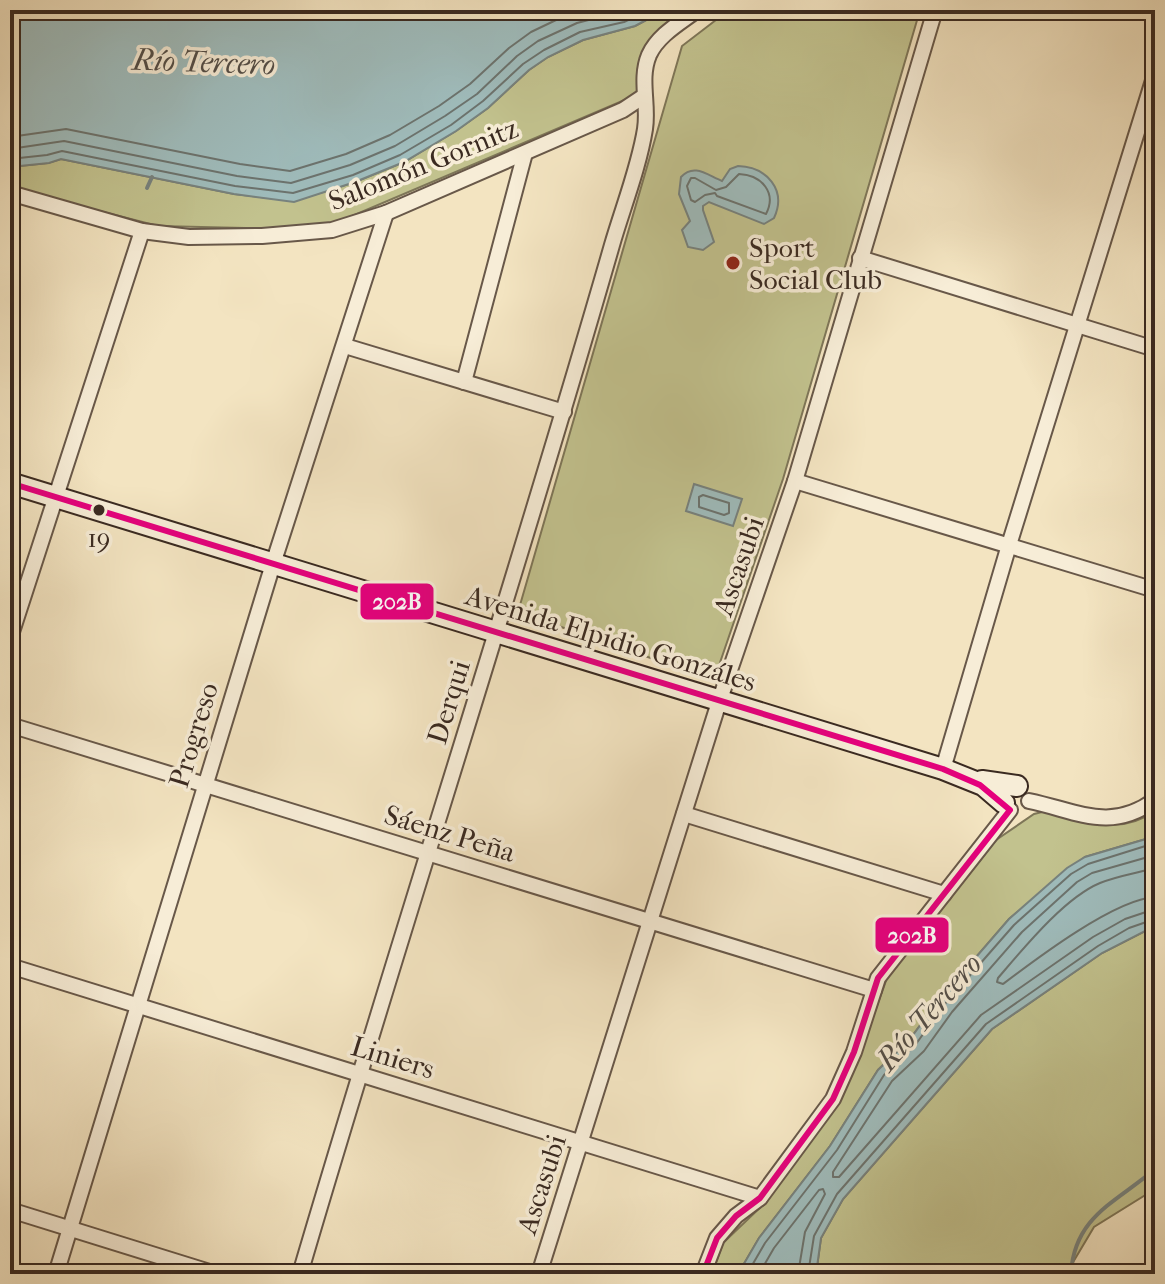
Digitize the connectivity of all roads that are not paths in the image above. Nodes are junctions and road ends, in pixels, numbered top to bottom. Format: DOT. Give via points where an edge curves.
graph roads {
  1 [pos="697,10"];
  2 [pos="935,10"];
  3 [pos="1155,74"];
  4 [pos="644,96"];
  5 [pos="1150,104"];
  6 [pos="525,153"];
  7 [pos="10,193"];
  8 [pos="386,213"];
  9 [pos="142,231"];
  10 [pos="860,258"];
  11 [pos="1078,325"];
  12 [pos="345,346"];
  13 [pos="1155,349"];
  14 [pos="464,382"];
  15 [pos="564,412"];
  16 [pos="795,481"];
  17 [pos="10,483"];
  18 [pos="54,497"];
  19 [pos="1009,545"];
  20 [pos="273,564"];
  21 [pos="1155,590"];
  22 [pos="497,631"];
  23 [pos="10,638"];
  24 [pos="719,702"];
  25 [pos="10,725"];
  26 [pos="943,769"];
  27 [pos="974,780"];
  28 [pos="205,785"];
  29 [pos="1023,794"];
  30 [pos="1155,800"];
  31 [pos="1007,807"];
  32 [pos="684,814"];
  33 [pos="429,853"];
  34 [pos="944,894"];
  35 [pos="650,922"];
  36 [pos="10,966"];
  37 [pos="874,990"];
  38 [pos="138,1005"];
  39 [pos="358,1074"];
  40 [pos="581,1144"];
  41 [pos="760,1198"];
  42 [pos="10,1210"];
  43 [pos="70,1229"];
  44 [pos="56,1274"];
  45 [pos="216,1274"];
  46 [pos="300,1274"];
  47 [pos="539,1274"];
  48 [pos="703,1274"];
  1 -- 4 [label="street" via="654,45"];
  2 -- 10 [label="street, Ascasubi"];
  3 -- 5 [label="street"];
  4 -- 6 [label="street, Salomón Gornitz"];
  4 -- 15 [label="street, Derqui" via="645,129"];
  5 -- 11 [label="street"];
  6 -- 8 [label="street, Salomón Gornitz"];
  6 -- 14 [label="street"];
  7 -- 9 [label="street, Salomón Gornitz"];
  8 -- 9 [label="street, Salomón Gornitz" via="305,233 189,237"];
  8 -- 12 [label="street, Progreso"];
  9 -- 18 [label="street"];
  10 -- 11 [label="street"];
  10 -- 16 [label="street, Ascasubi"];
  11 -- 13 [label="street"];
  11 -- 19 [label="street"];
  12 -- 14 [label="street"];
  12 -- 20 [label="street, Progreso"];
  14 -- 15 [label="street"];
  15 -- 22 [label="street, Derqui"];
  16 -- 19 [label="street"];
  16 -- 24 [label="street, Ascasubi"];
  17 -- 18 [label="main road, Avenida Elpidio Gonzáles"];
  18 -- 20 [label="main road, Avenida Elpidio Gonzáles"];
  18 -- 23 [label="street"];
  19 -- 21 [label="street"];
  19 -- 26 [label="street"];
  20 -- 22 [label="main road, Avenida Elpidio Gonzáles"];
  20 -- 28 [label="street, Progreso"];
  22 -- 24 [label="main road, Avenida Elpidio Gonzáles"];
  22 -- 33 [label="street, Derqui"];
  24 -- 26 [label="main road, Avenida Elpidio Gonzáles"];
  24 -- 32 [label="street, Ascasubi"];
  25 -- 28 [label="street, Sáenz Peña"];
  26 -- 27 [label="main road, Avenida Elpidio Gonzáles"];
  27 -- 29 [label="main road"];
  27 -- 31 [label="main road, Avenida Elpidio Gonzáles"];
  28 -- 33 [label="street, Sáenz Peña"];
  28 -- 38 [label="street, Progreso"];
  29 -- 30 [label="street" via="1106,819 1129,815"];
  29 -- 31 [label="street" via="1006,791"];
  29 -- 31 [label="street" via="1024,810"];
  31 -- 34 [label="street"];
  32 -- 34 [label="street"];
  32 -- 35 [label="street, Ascasubi"];
  33 -- 35 [label="street, Sáenz Peña"];
  33 -- 39 [label="street, Derqui"];
  34 -- 37 [label="street" via="885,968"];
  35 -- 37 [label="street, Sáenz Peña"];
  35 -- 40 [label="street, Ascasubi"];
  36 -- 38 [label="street, Liniers"];
  37 -- 41 [label="street" via="833,1099"];
  38 -- 39 [label="street, Liniers"];
  38 -- 43 [label="street, Progreso"];
  39 -- 40 [label="street, Liniers"];
  39 -- 46 [label="street, Derqui"];
  40 -- 41 [label="street, Liniers"];
  40 -- 47 [label="street, Ascasubi"];
  41 -- 48 [label="street" via="717,1238"];
  42 -- 43 [label="street"];
  43 -- 44 [label="street, Progreso"];
  43 -- 45 [label="street"];
}
